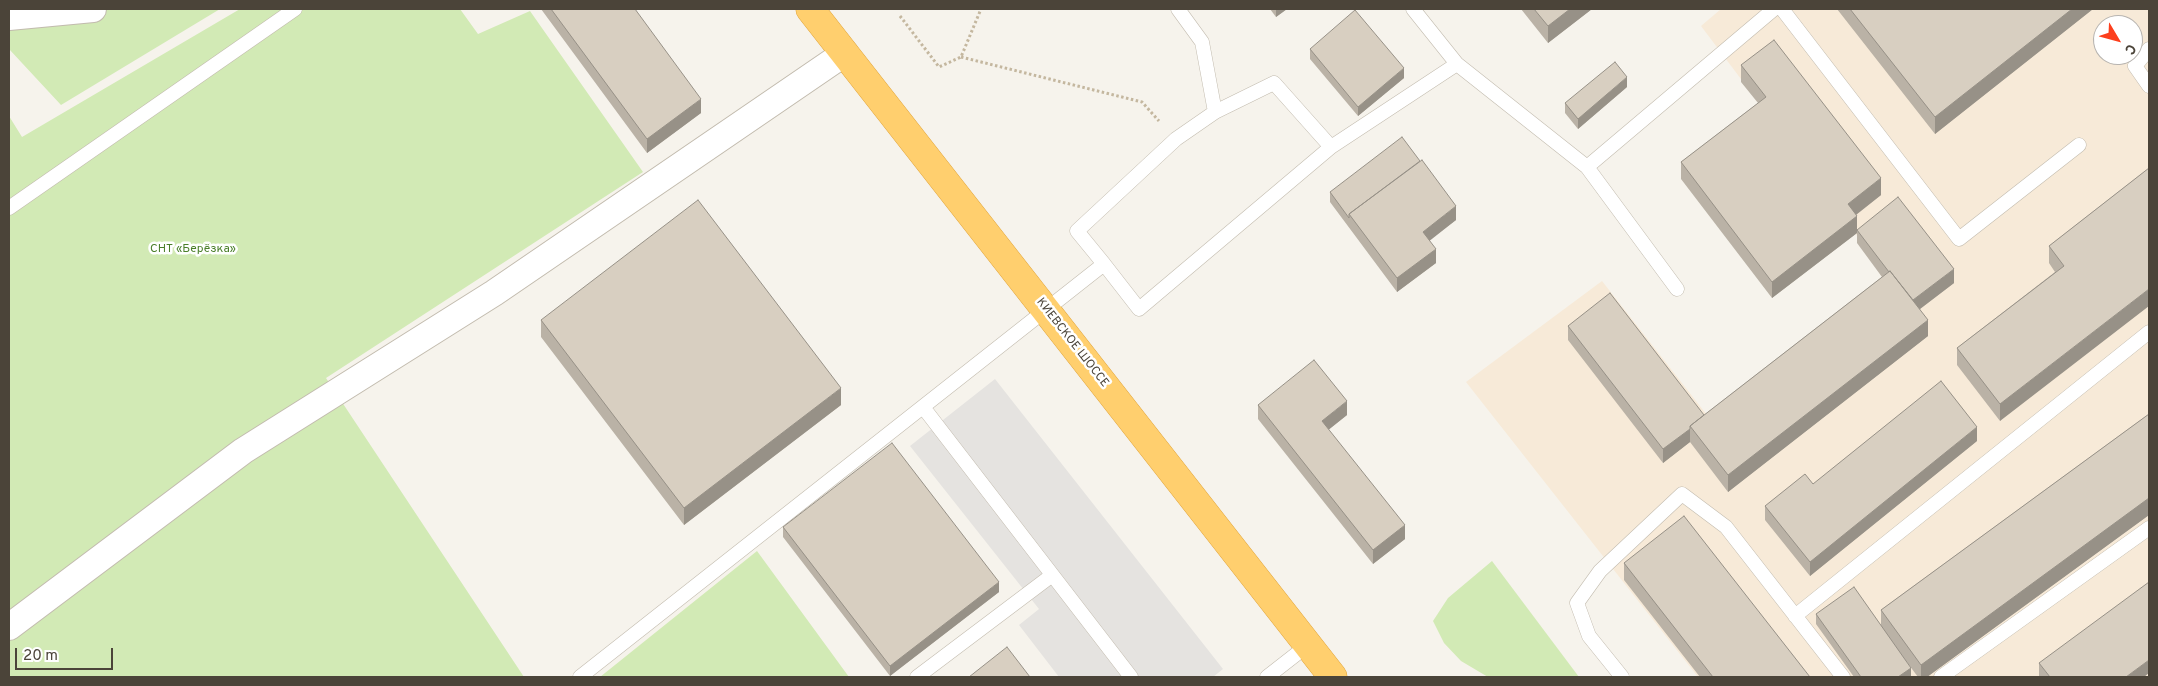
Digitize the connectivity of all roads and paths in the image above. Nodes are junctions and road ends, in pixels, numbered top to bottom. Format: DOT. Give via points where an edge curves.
graph roads {
  1 [pos="93,9"];
  2 [pos="295,9"];
  3 [pos="810,9"];
  4 [pos="981,9"];
  5 [pos="1178,9"];
  6 [pos="1413,9"];
  7 [pos="1774,9"];
  8 [pos="1782,9"];
  9 [pos="900,16"];
  10 [pos="9,17"];
  11 [pos="2149,49"];
  12 [pos="845,53"];
  13 [pos="961,57"];
  14 [pos="1458,64"];
  15 [pos="2149,86"];
  16 [pos="1215,112"];
  17 [pos="1176,139"];
  18 [pos="2080,145"];
  19 [pos="1331,147"];
  20 [pos="1587,167"];
  21 [pos="9,208"];
  22 [pos="1104,264"];
  23 [pos="1676,289"];
  24 [pos="1046,310"];
  25 [pos="2149,332"];
  26 [pos="923,407"];
  27 [pos="2149,528"];
  28 [pos="1051,576"];
  29 [pos="1795,616"];
  30 [pos="9,628"];
  31 [pos="1308,645"];
  32 [pos="580,677"];
  33 [pos="918,677"];
  34 [pos="1130,677"];
  35 [pos="1266,677"];
  36 [pos="1333,677"];
  37 [pos="1622,677"];
  38 [pos="1843,677"];
  39 [pos="1941,677"];
  1 -- 10 [label="street"];
  2 -- 21 [label="lane"];
  3 -- 12 [label="highway, КИЕВСКОЕ ШОССЕ"];
  4 -- 13 [label="path"];
  5 -- 16 [label="lane" via="1202,42"];
  6 -- 14 [label="lane"];
  7 -- 20 [label="lane"];
  8 -- 18 [label="lane" via="1959,239"];
  9 -- 13 [label="path" via="939,67"];
  11 -- 15 [label="lane" via="2135,66"];
  12 -- 24 [label="highway, КИЕВСКОЕ ШОССЕ"];
  12 -- 30 [label="street" via="494,293 242,451"];
  13 -- 17 [label="path" via="1142,102"];
  14 -- 19 [label="lane"];
  14 -- 20 [label="lane"];
  16 -- 17 [label="lane"];
  16 -- 19 [label="lane" via="1274,83"];
  17 -- 22 [label="lane" via="1077,231"];
  19 -- 22 [label="lane" via="1139,309"];
  20 -- 23 [label="lane"];
  22 -- 24 [label="lane"];
  24 -- 26 [label="lane"];
  24 -- 31 [label="highway, КИЕВСКОЕ ШОССЕ"];
  25 -- 29 [label="lane"];
  26 -- 28 [label="lane"];
  26 -- 32 [label="lane"];
  27 -- 39 [label="lane"];
  28 -- 33 [label="lane"];
  28 -- 34 [label="lane"];
  29 -- 37 [label="lane" via="1726,527 1682,494 1600,571 1577,603 1589,636"];
  29 -- 38 [label="lane"];
  31 -- 35 [label="lane"];
  31 -- 36 [label="highway, КИЕВСКОЕ ШОССЕ"];
}
